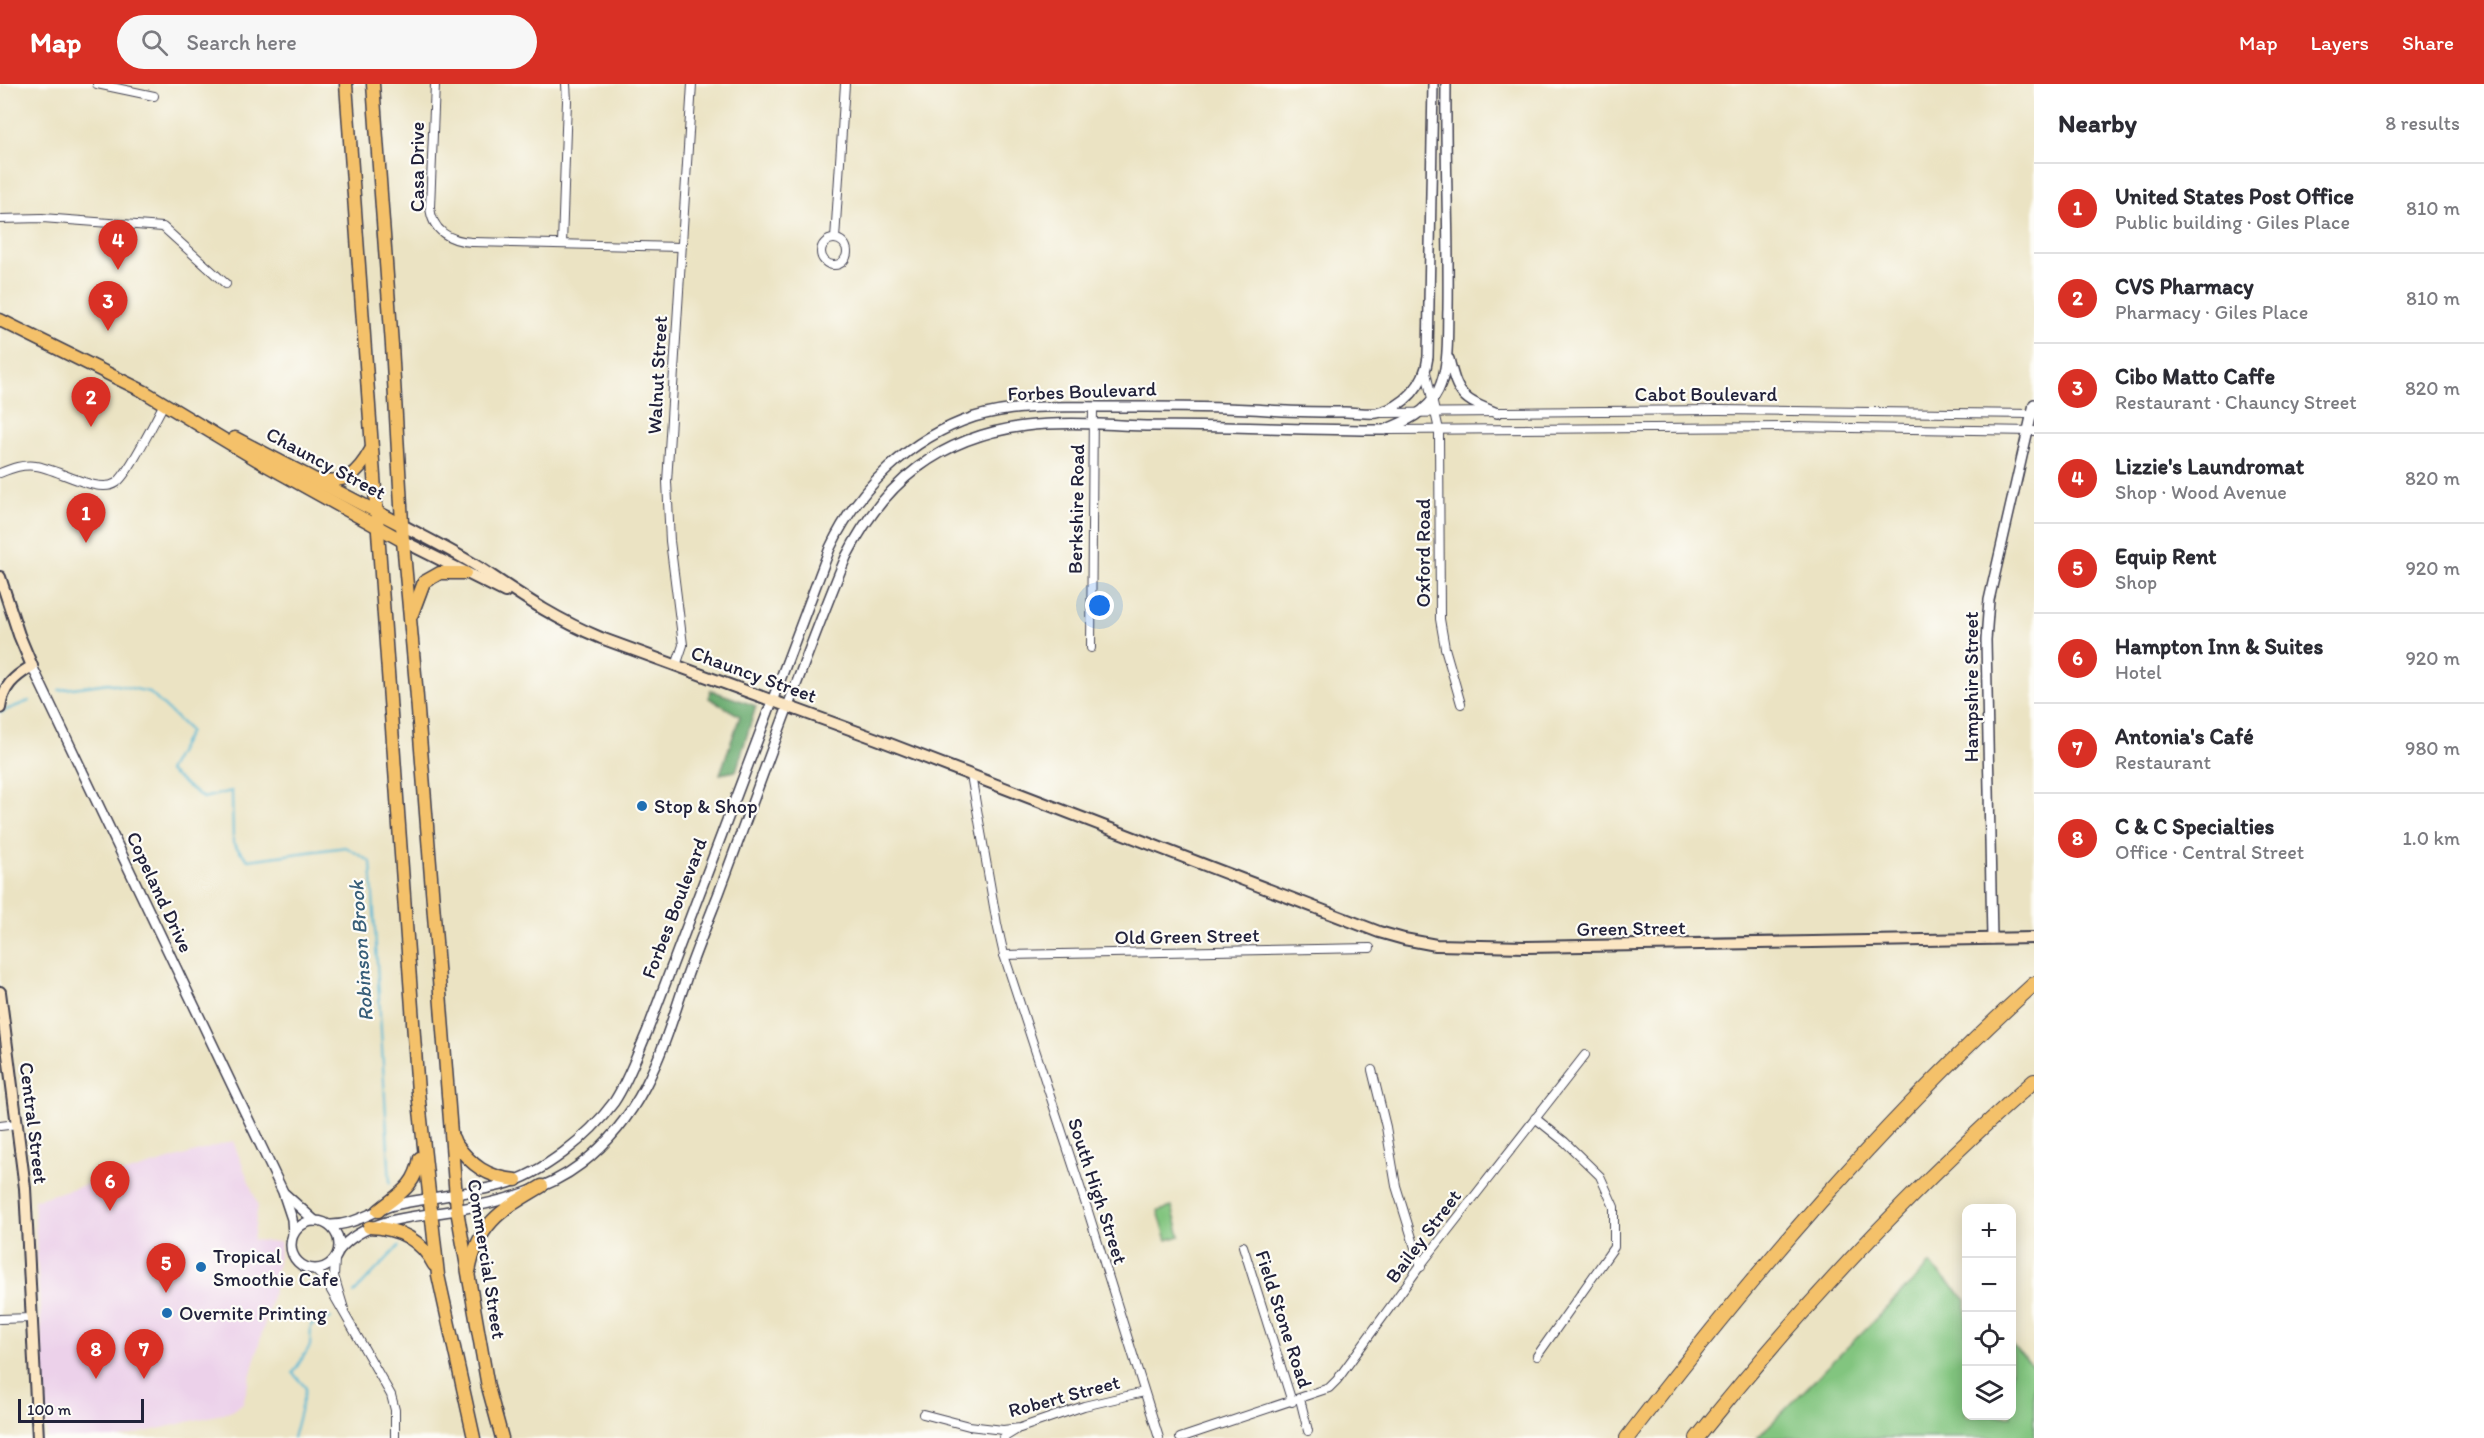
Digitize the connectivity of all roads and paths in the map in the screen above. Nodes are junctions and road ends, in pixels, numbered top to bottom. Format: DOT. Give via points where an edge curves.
graph roads {
  1 [pos="97,84"];
  2 [pos="346,84"];
  3 [pos="373,84"];
  4 [pos="435,84"];
  5 [pos="566,84"];
  6 [pos="692,84"];
  7 [pos="845,84"];
  8 [pos="1433,84"];
  9 [pos="1446,84"];
  10 [pos="154,96"];
  11 [pos="0,219"];
  12 [pos="835,239"];
  13 [pos="562,244"];
  14 [pos="681,246"];
  15 [pos="226,284"];
  16 [pos="0,320"];
  17 [pos="1446,349"];
  18 [pos="1426,372"];
  19 [pos="1433,400"];
  20 [pos="164,404"];
  21 [pos="1093,407"];
  22 [pos="2033,410"];
  23 [pos="1377,412"];
  24 [pos="1418,413"];
  25 [pos="1436,413"];
  26 [pos="1497,413"];
  27 [pos="1093,425"];
  28 [pos="1384,430"];
  29 [pos="1439,430"];
  30 [pos="2031,431"];
  31 [pos="372,449"];
  32 [pos="0,473"];
  33 [pos="315,480"];
  34 [pos="376,512"];
  35 [pos="402,525"];
  36 [pos="378,528"];
  37 [pos="403,541"];
  38 [pos="465,573"];
  39 [pos="0,577"];
  40 [pos="527,602"];
  41 [pos="410,621"];
  42 [pos="1091,648"];
  43 [pos="32,666"];
  44 [pos="676,666"];
  45 [pos="772,700"];
  46 [pos="1461,704"];
  47 [pos="788,706"];
  48 [pos="0,708"];
  49 [pos="971,775"];
  50 [pos="1240,880"];
  51 [pos="1992,939"];
  52 [pos="2034,939"];
  53 [pos="1370,948"];
  54 [pos="1004,955"];
  55 [pos="2034,984"];
  56 [pos="0,992"];
  57 [pos="3,1037"];
  58 [pos="1585,1055"];
  59 [pos="1372,1070"];
  60 [pos="2034,1082"];
  61 [pos="1535,1118"];
  62 [pos="16,1124"];
  63 [pos="450,1124"];
  64 [pos="0,1126"];
  65 [pos="423,1145"];
  66 [pos="516,1180"];
  67 [pos="542,1186"];
  68 [pos="283,1192"];
  69 [pos="455,1195"];
  70 [pos="429,1200"];
  71 [pos="457,1210"];
  72 [pos="378,1211"];
  73 [pos="431,1214"];
  74 [pos="315,1221"];
  75 [pos="329,1225"];
  76 [pos="369,1227"];
  77 [pos="293,1234"];
  78 [pos="1243,1246"];
  79 [pos="339,1250"];
  80 [pos="335,1260"];
  81 [pos="1421,1267"];
  82 [pos="315,1270"];
  83 [pos="438,1275"];
  84 [pos="468,1279"];
  85 [pos="345,1314"];
  86 [pos="31,1318"];
  87 [pos="0,1319"];
  88 [pos="1538,1356"];
  89 [pos="1144,1392"];
  90 [pos="1296,1400"];
  91 [pos="923,1414"];
  92 [pos="1020,1428"];
  93 [pos="1308,1431"];
  94 [pos="38,1438"];
  95 [pos="395,1438"];
  96 [pos="474,1438"];
  97 [pos="502,1438"];
  98 [pos="1003,1438"];
  99 [pos="1158,1438"];
  100 [pos="1180,1438"];
  101 [pos="1627,1438"];
  102 [pos="1697,1438"];
  1 -- 10 [label="street"];
  2 -- 31 [label="main road"];
  3 -- 35 [label="main road, Commercial Street"];
  4 -- 13 [label="street, Casa Drive" via="430,207 437,228 464,242"];
  5 -- 13 [label="street"];
  6 -- 14 [label="street, Walnut Street"];
  7 -- 12 [label="street"];
  8 -- 18 [label="street"];
  9 -- 17 [label="street, Forbes Boulevard"];
  11 -- 15 [label="street" via="41,218 163,227"];
  13 -- 14 [label="street, Casa Drive"];
  14 -- 44 [label="street, Walnut Street" via="667,482 683,645"];
  16 -- 20 [label="main road, Chauncy Street"];
  17 -- 19 [label="street, Forbes Boulevard" via="1444,374"];
  17 -- 26 [label="street" via="1458,390 1473,403"];
  18 -- 19 [label="street"];
  18 -- 23 [label="street, Forbes Boulevard" via="1410,395"];
  19 -- 24 [label="street, Forbes Boulevard"];
  19 -- 25 [label="street, Oxford Road"];
  20 -- 32 [label="street" via="116,483 92,484 36,466"];
  20 -- 33 [label="main road, Chauncy Street"];
  20 -- 36 [label="main road, Chauncy Street"];
  21 -- 23 [label="street, Forbes Boulevard"];
  21 -- 27 [label="street, Berkshire Road"];
  21 -- 45 [label="street, Forbes Boulevard" via="1036,406 977,417 940,432 893,463 854,507 834,539"];
  22 -- 26 [label="street, Cabot Boulevard"];
  22 -- 30 [label="street, Hampshire Street"];
  23 -- 24 [label="street, Cabot Boulevard"];
  24 -- 25 [label="street, Cabot Boulevard"];
  24 -- 28 [label="street, Forbes Boulevard"];
  25 -- 26 [label="street, Cabot Boulevard"];
  25 -- 29 [label="street, Oxford Road"];
  27 -- 28 [label="street, Forbes Boulevard"];
  27 -- 42 [label="street, Berkshire Road"];
  27 -- 47 [label="street, Forbes Boulevard" via="1026,426 978,436 931,458 903,479 864,522 846,557"];
  28 -- 29 [label="street, Cabot Boulevard"];
  29 -- 30 [label="street, Cabot Boulevard" via="1790,427"];
  29 -- 46 [label="street, Oxford Road" via="1439,611"];
  30 -- 51 [label="street, Hampshire Street" via="1989,600 1986,640"];
  31 -- 33 [label="main road" via="353,474 335,481"];
  31 -- 34 [label="main road"];
  33 -- 34 [label="main road, Chauncy Street"];
  34 -- 35 [label="main road, Chauncy Street"];
  34 -- 36 [label="main road"];
  35 -- 37 [label="main road, Commercial Street"];
  35 -- 40 [label="main road, Chauncy Street" via="478,567"];
  36 -- 37 [label="main road, Chauncy Street"];
  36 -- 65 [label="main road"];
  37 -- 38 [label="main road, Chauncy Street"];
  37 -- 41 [label="main road, Commercial Street"];
  38 -- 40 [label="main road, Chauncy Street"];
  38 -- 41 [label="main road" via="440,573 424,582"];
  39 -- 43 [label="main road, Copeland Drive"];
  40 -- 44 [label="main road, Chauncy Street" via="579,629"];
  41 -- 63 [label="main road, Commercial Street"];
  43 -- 48 [label="main road" via="11,680"];
  43 -- 68 [label="street, Copeland Drive"];
  44 -- 45 [label="main road, Chauncy Street"];
  45 -- 47 [label="main road, Chauncy Street"];
  45 -- 66 [label="street, Forbes Boulevard" via="623,1087 613,1104 574,1144 543,1167"];
  47 -- 49 [label="main road, Chauncy Street"];
  47 -- 67 [label="street, Forbes Boulevard" via="647,1086 607,1141 581,1164"];
  49 -- 50 [label="main road, Chauncy Street"];
  49 -- 54 [label="street"];
  50 -- 51 [label="main road, Green Street" via="1424,944 1526,947"];
  51 -- 52 [label="main road, Green Street"];
  53 -- 54 [label="street, Old Green Street"];
  54 -- 89 [label="street, South High Street"];
  55 -- 101 [label="highway" via="1943,1070 1831,1189 1725,1312"];
  56 -- 57 [label="main road, Central Street"];
  57 -- 62 [label="main road, Central Street"];
  58 -- 61 [label="street, Bailey Street"];
  59 -- 81 [label="street" via="1396,1186"];
  60 -- 102 [label="highway" via="1847,1265"];
  61 -- 81 [label="street, Bailey Street"];
  61 -- 88 [label="street" via="1600,1176 1614,1207 1614,1247"];
  62 -- 64 [label="street"];
  62 -- 86 [label="main road, Central Street" via="25,1188"];
  63 -- 66 [label="main road" via="454,1143 475,1167 493,1177"];
  63 -- 69 [label="main road, Commercial Street"];
  65 -- 70 [label="main road"];
  65 -- 72 [label="main road" via="413,1180 403,1193"];
  66 -- 69 [label="street, Forbes Boulevard"];
  67 -- 71 [label="street, Forbes Boulevard"];
  67 -- 84 [label="main road" via="496,1216 483,1230"];
  68 -- 74 [label="street"];
  68 -- 77 [label="street"];
  69 -- 70 [label="street, Forbes Boulevard"];
  69 -- 71 [label="main road, Commercial Street"];
  70 -- 72 [label="street, Forbes Boulevard"];
  70 -- 73 [label="main road"];
  71 -- 73 [label="street, Forbes Boulevard"];
  71 -- 84 [label="main road, Commercial Street"];
  72 -- 75 [label="street, Forbes Boulevard" via="349,1223"];
  73 -- 76 [label="street, Forbes Boulevard"];
  73 -- 83 [label="main road"];
  74 -- 75 [label="street"];
  74 -- 77 [label="street" via="304,1223"];
  75 -- 79 [label="street" via="339,1239"];
  76 -- 79 [label="street, Forbes Boulevard"];
  76 -- 83 [label="main road" via="397,1231 415,1241 429,1255"];
  77 -- 82 [label="street" via="291,1244 296,1260"];
  78 -- 90 [label="street, Field Stone Road"];
  79 -- 80 [label="street"];
  80 -- 82 [label="street"];
  80 -- 85 [label="street" via="334,1276"];
  81 -- 90 [label="street, Bailey Street" via="1337,1380 1329,1388"];
  82 -- 85 [label="street"];
  83 -- 96 [label="main road"];
  84 -- 97 [label="main road, Commercial Street" via="488,1387"];
  85 -- 95 [label="street" via="391,1395"];
  86 -- 87 [label="street"];
  86 -- 94 [label="main road, Central Street"];
  89 -- 92 [label="street, Robert Street" via="1084,1406"];
  89 -- 99 [label="street, South High Street"];
  90 -- 93 [label="street"];
  90 -- 100 [label="street, Bailey Street"];
  91 -- 92 [label="street, Robert Street" via="986,1429"];
  92 -- 98 [label="street"];
}
